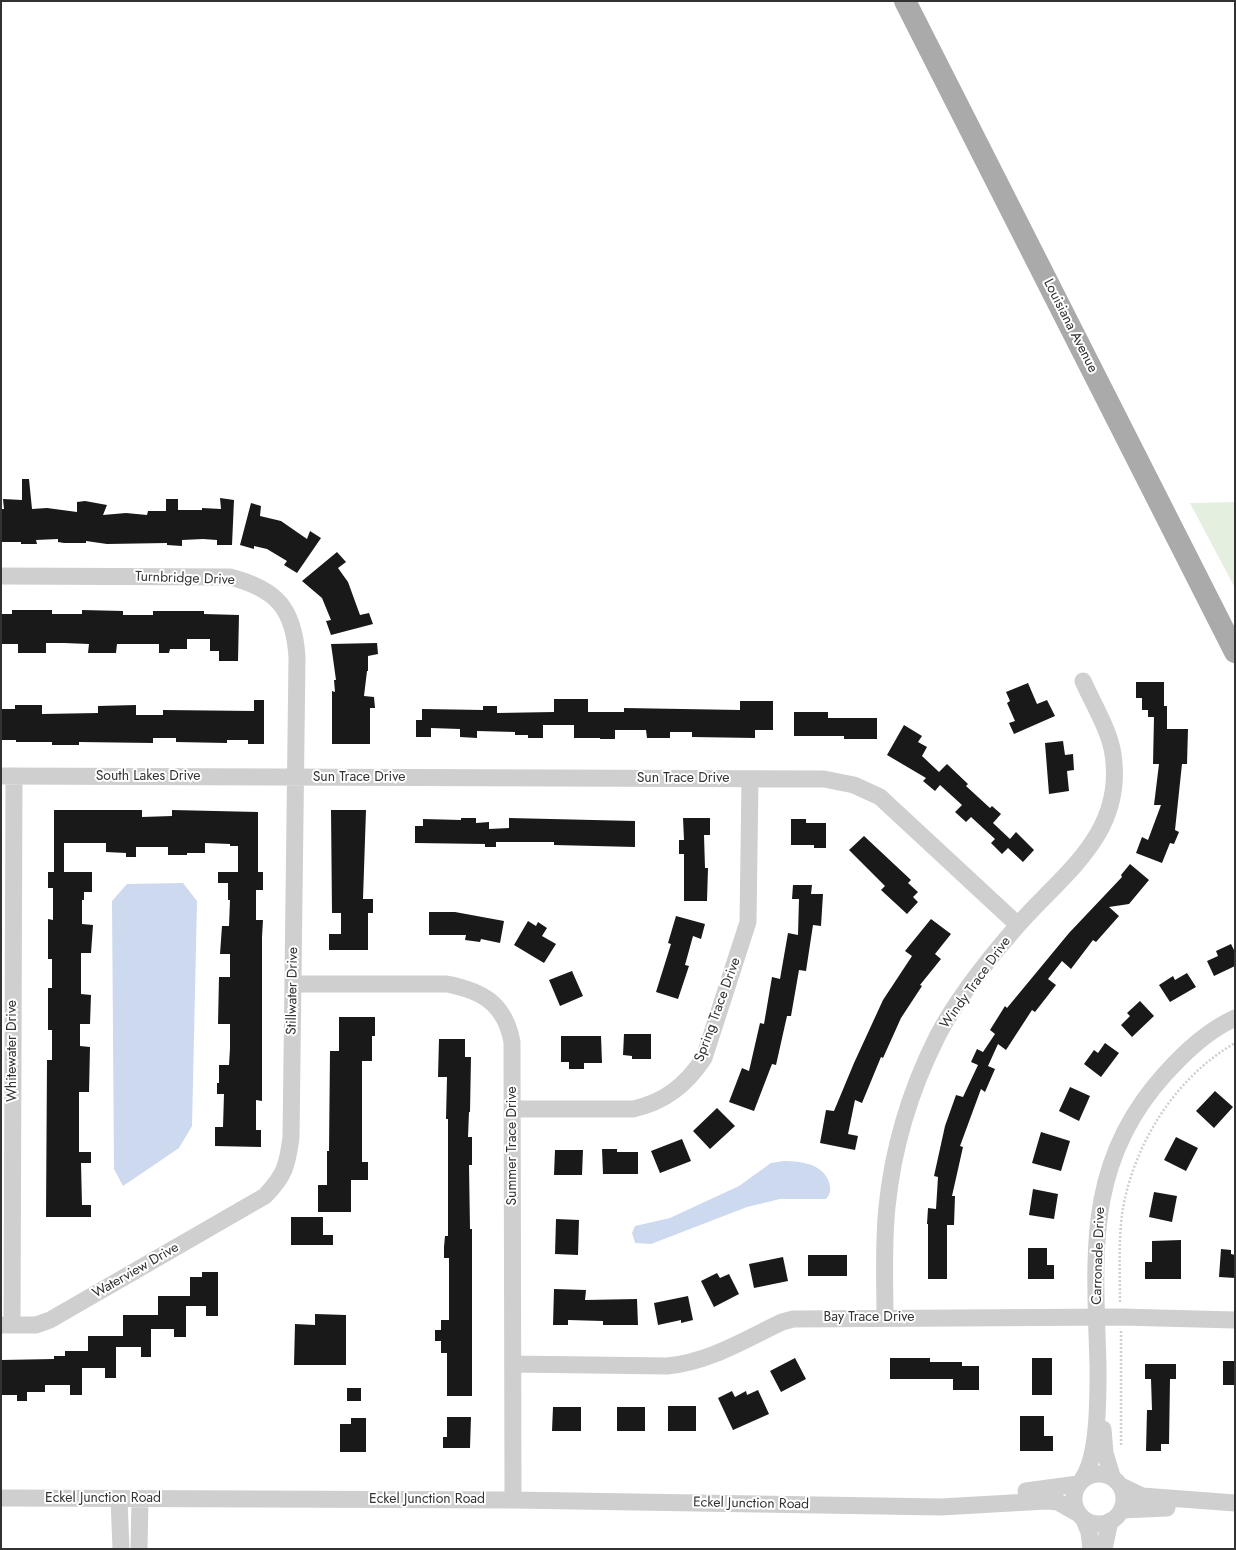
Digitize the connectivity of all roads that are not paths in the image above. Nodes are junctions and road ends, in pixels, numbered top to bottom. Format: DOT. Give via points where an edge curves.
graph roads {
  1 [pos="905,1"];
  2 [pos="1,576"];
  3 [pos="1235,652"];
  4 [pos="1083,682"];
  5 [pos="8,776"];
  6 [pos="295,777"];
  7 [pos="750,780"];
  8 [pos="1018,925"];
  9 [pos="293,984"];
  10 [pos="1235,1018"];
  11 [pos="512,1109"];
  12 [pos="265,1196"];
  13 [pos="1097,1317"];
  14 [pos="885,1318"];
  15 [pos="1235,1320"];
  16 [pos="6,1325"];
  17 [pos="513,1364"];
  18 [pos="1098,1401"];
  19 [pos="1080,1481"];
  20 [pos="1116,1481"];
  21 [pos="1,1498"];
  22 [pos="119,1499"];
  23 [pos="140,1499"];
  24 [pos="513,1500"];
  25 [pos="1235,1503"];
  26 [pos="852,1505"];
  27 [pos="1235,1511"];
  28 [pos="1116,1516"];
  29 [pos="1081,1517"];
  30 [pos="120,1549"];
  31 [pos="139,1549"];
  32 [pos="1091,1549"];
  33 [pos="1104,1549"];
  1 -- 3 [label="main road, Louisiana Avenue"];
  2 -- 6 [label="street, Turnbridge Drive" via="230,578 250,582 266,590 291,620 296,637"];
  4 -- 8 [label="street, Windy Trace Drive" via="1108,735 1113,752 1115,770 1110,811 1091,847"];
  5 -- 6 [label="street, South Lakes Drive"];
  5 -- 16 [label="street, Whitewater Drive"];
  6 -- 7 [label="street, Sun Trace Drive"];
  6 -- 9 [label="street, Stillwater Drive"];
  7 -- 8 [label="street, Sun Trace Drive" via="840,781 880,797"];
  7 -- 11 [label="street, Spring Trace Drive" via="748,922 704,1058 695,1072 673,1093 652,1104 633,1109"];
  8 -- 14 [label="street, Windy Trace Drive" via="955,1007 938,1035 910,1098 899,1137 887,1209"];
  9 -- 11 [label="street, Summer Trace Drive" via="447,984 479,993 498,1007 510,1028"];
  9 -- 12 [label="street, Stillwater Drive" via="291,1138 288,1165 278,1182"];
  10 -- 13 [label="street, Carronade Drive" via="1201,1038 1178,1060 1150,1090 1123,1133 1106,1175 1101,1200 1097,1230"];
  11 -- 17 [label="street, Summer Trace Drive"];
  12 -- 16 [label="street, Waterview Drive" via="50,1320 36,1324"];
  13 -- 14 [label="street, Bay Trace Drive"];
  13 -- 15 [label="street, Bay Trace Drive"];
  13 -- 18 [label="street, Carronade Drive"];
  14 -- 17 [label="street, Bay Trace Drive" via="793,1319 701,1360 685,1364"];
  17 -- 24 [label="street, Summer Trace Drive"];
  18 -- 19 [label="street, Carronade Drive" via="1090,1467"];
  18 -- 20 [label="street, Carronade Drive" via="1105,1453"];
  19 -- 20 [label="street, Eckel Junction Road" via="1097,1473"];
  19 -- 26 [label="street, Eckel Junction Road" via="1038,1490"];
  19 -- 29 [label="street" via="1073,1499"];
  20 -- 25 [label="street, Eckel Junction Road" via="1142,1496"];
  20 -- 28 [label="street" via="1124,1494"];
  21 -- 22 [label="street, Eckel Junction Road"];
  22 -- 23 [label="street, Eckel Junction Road"];
  22 -- 30 [label="street"];
  23 -- 24 [label="street, Eckel Junction Road"];
  23 -- 31 [label="street"];
  24 -- 26 [label="street, Eckel Junction Road"];
  26 -- 29 [label="street, Eckel Junction Road" via="941,1507 1046,1501 1058,1502"];
  27 -- 28 [label="street, Eckel Junction Road" via="1157,1507"];
  28 -- 29 [label="street, Eckel Junction Road" via="1098,1524"];
  28 -- 33 [label="street"];
  29 -- 32 [label="street" via="1089,1532"];
}
